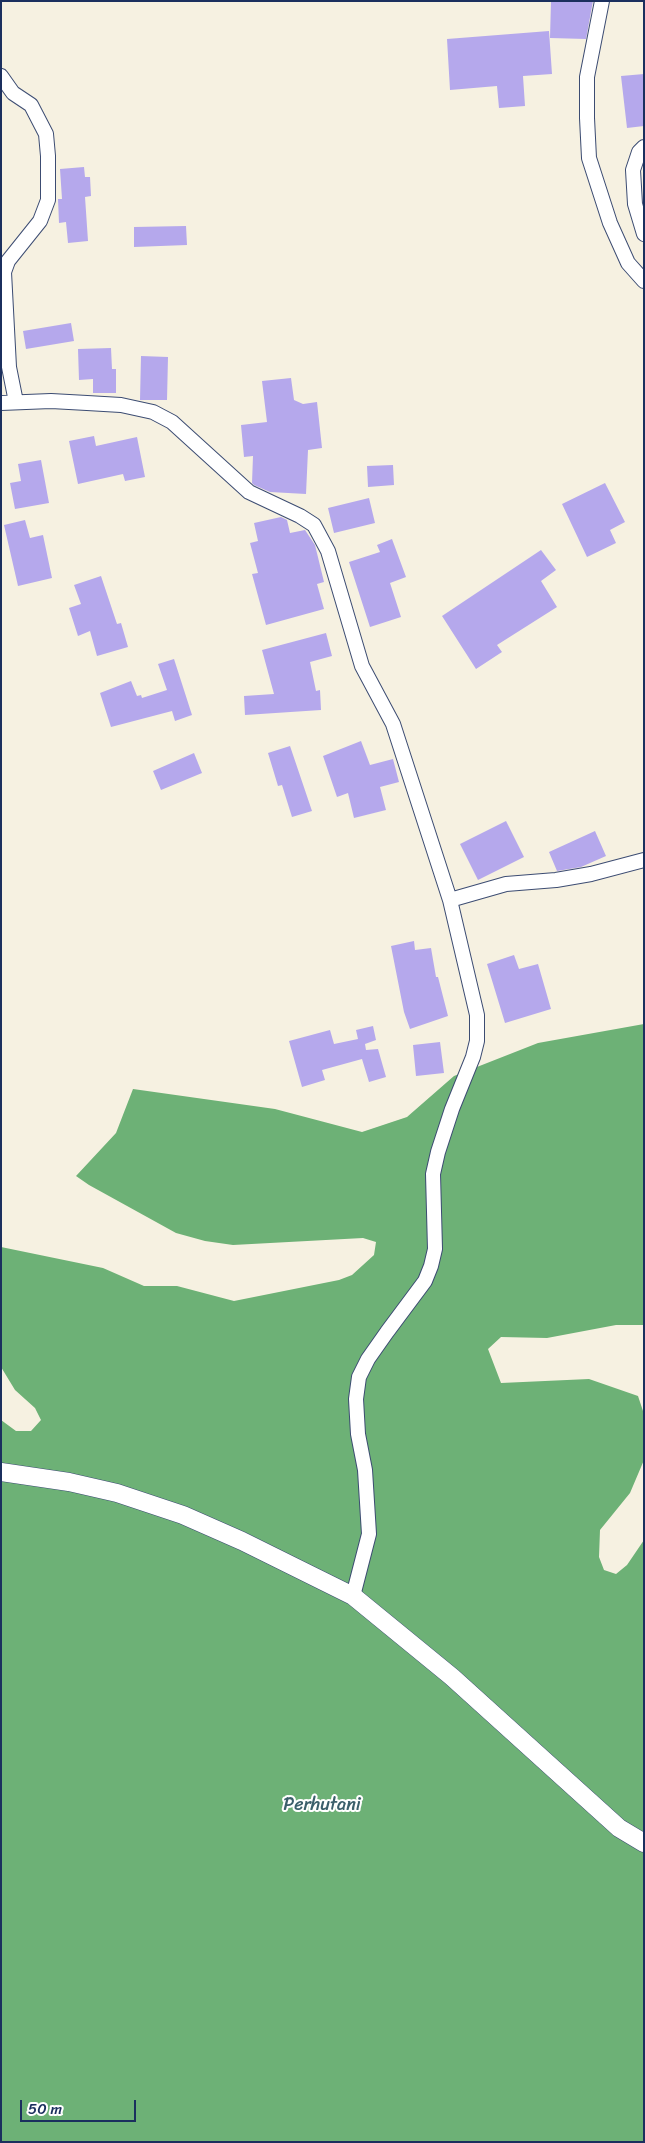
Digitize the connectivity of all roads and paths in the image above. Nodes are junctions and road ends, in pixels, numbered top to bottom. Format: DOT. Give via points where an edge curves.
graph roads {
  1 [pos="602,1"];
  2 [pos="1,76"];
  3 [pos="644,147"];
  4 [pos="644,234"];
  5 [pos="644,281"];
  6 [pos="16,402"];
  7 [pos="1,403"];
  8 [pos="644,860"];
  9 [pos="450,900"];
  10 [pos="1,1472"];
  11 [pos="353,1596"];
  12 [pos="644,1843"];
  1 -- 5 [label="street" via="588,77 589,158 610,223 628,263"];
  2 -- 6 [label="street" via="13,93 32,105 46,134 48,156 48,200 40,221 8,261 4,272 9,367"];
  3 -- 4 [label="street" via="633,170 634,204"];
  6 -- 7 [label="street"];
  6 -- 9 [label="street" via="121,405 153,412 172,422 249,492 314,524 328,551 362,666 393,724"];
  8 -- 9 [label="street" via="591,874 506,884"];
  9 -- 11 [label="street" via="477,1015 477,1041 433,1174 435,1249 431,1266 425,1281 368,1359 359,1378 356,1408 365,1470 368,1534"];
  10 -- 11 [label="street" via="117,1493 182,1515"];
  11 -- 12 [label="street" via="452,1677 618,1828"];
}
